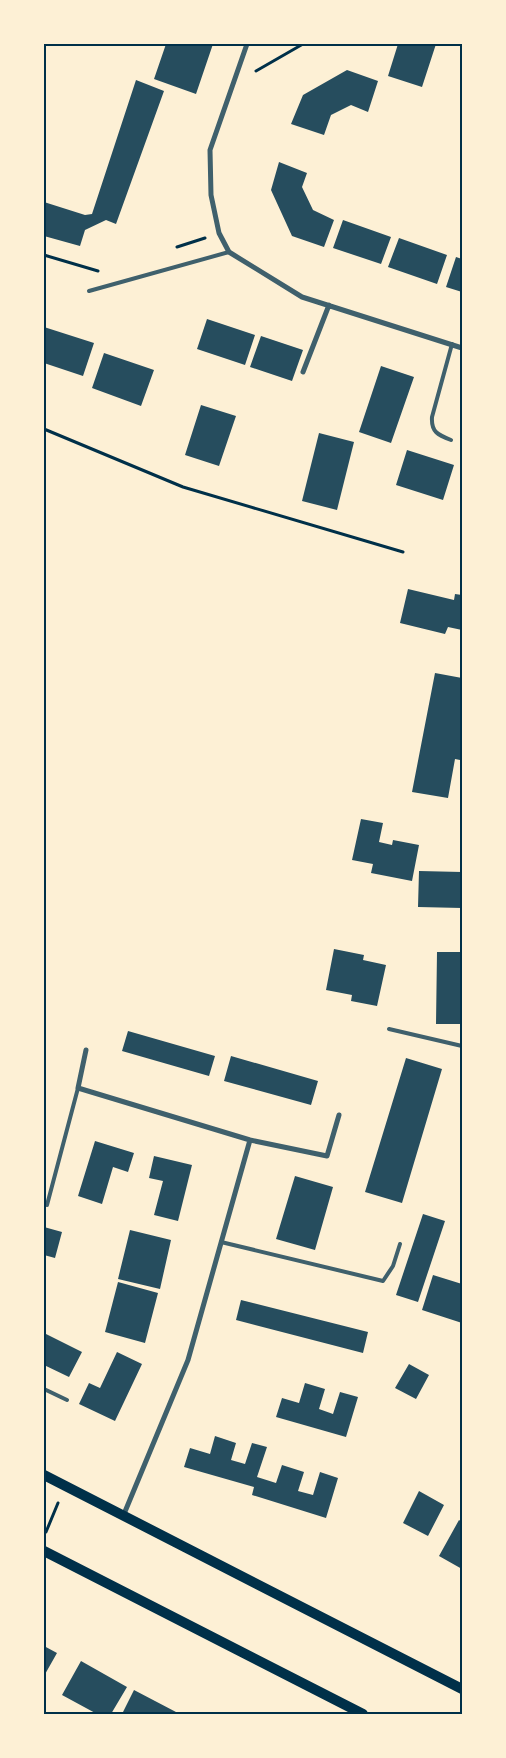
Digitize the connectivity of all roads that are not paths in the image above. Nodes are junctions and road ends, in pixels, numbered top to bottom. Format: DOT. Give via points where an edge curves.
graph roads {
  1 [pos="247,44"];
  2 [pos="229,252"];
  3 [pos="89,292"];
  4 [pos="329,305"];
  5 [pos="452,344"];
  6 [pos="462,348"];
  7 [pos="303,372"];
  8 [pos="451,440"];
  9 [pos="388,1029"];
  10 [pos="462,1046"];
  11 [pos="86,1050"];
  12 [pos="78,1088"];
  13 [pos="339,1115"];
  14 [pos="250,1140"];
  15 [pos="47,1205"];
  16 [pos="221,1242"];
  17 [pos="400,1244"];
  18 [pos="44,1389"];
  19 [pos="67,1400"];
  20 [pos="44,1475"];
  21 [pos="124,1514"];
  22 [pos="44,1552"];
  23 [pos="462,1689"];
  24 [pos="363,1714"];
  1 -- 2 [label="street" via="210,150 211,195 219,233"];
  2 -- 3 [label="lane"];
  2 -- 4 [label="street" via="302,297"];
  4 -- 5 [label="street"];
  4 -- 7 [label="street"];
  5 -- 6 [label="street"];
  5 -- 8 [label="lane" via="432,417 432,427 437,434"];
  9 -- 10 [label="lane"];
  11 -- 12 [label="street"];
  12 -- 14 [label="street"];
  12 -- 15 [label="lane"];
  13 -- 14 [label="street" via="327,1156"];
  14 -- 16 [label="street"];
  16 -- 17 [label="lane" via="383,1282 393,1266"];
  16 -- 21 [label="street" via="188,1360"];
  18 -- 19 [label="lane"];
  20 -- 21 [label="main road"];
  21 -- 23 [label="main road"];
  22 -- 24 [label="main road"];
}
